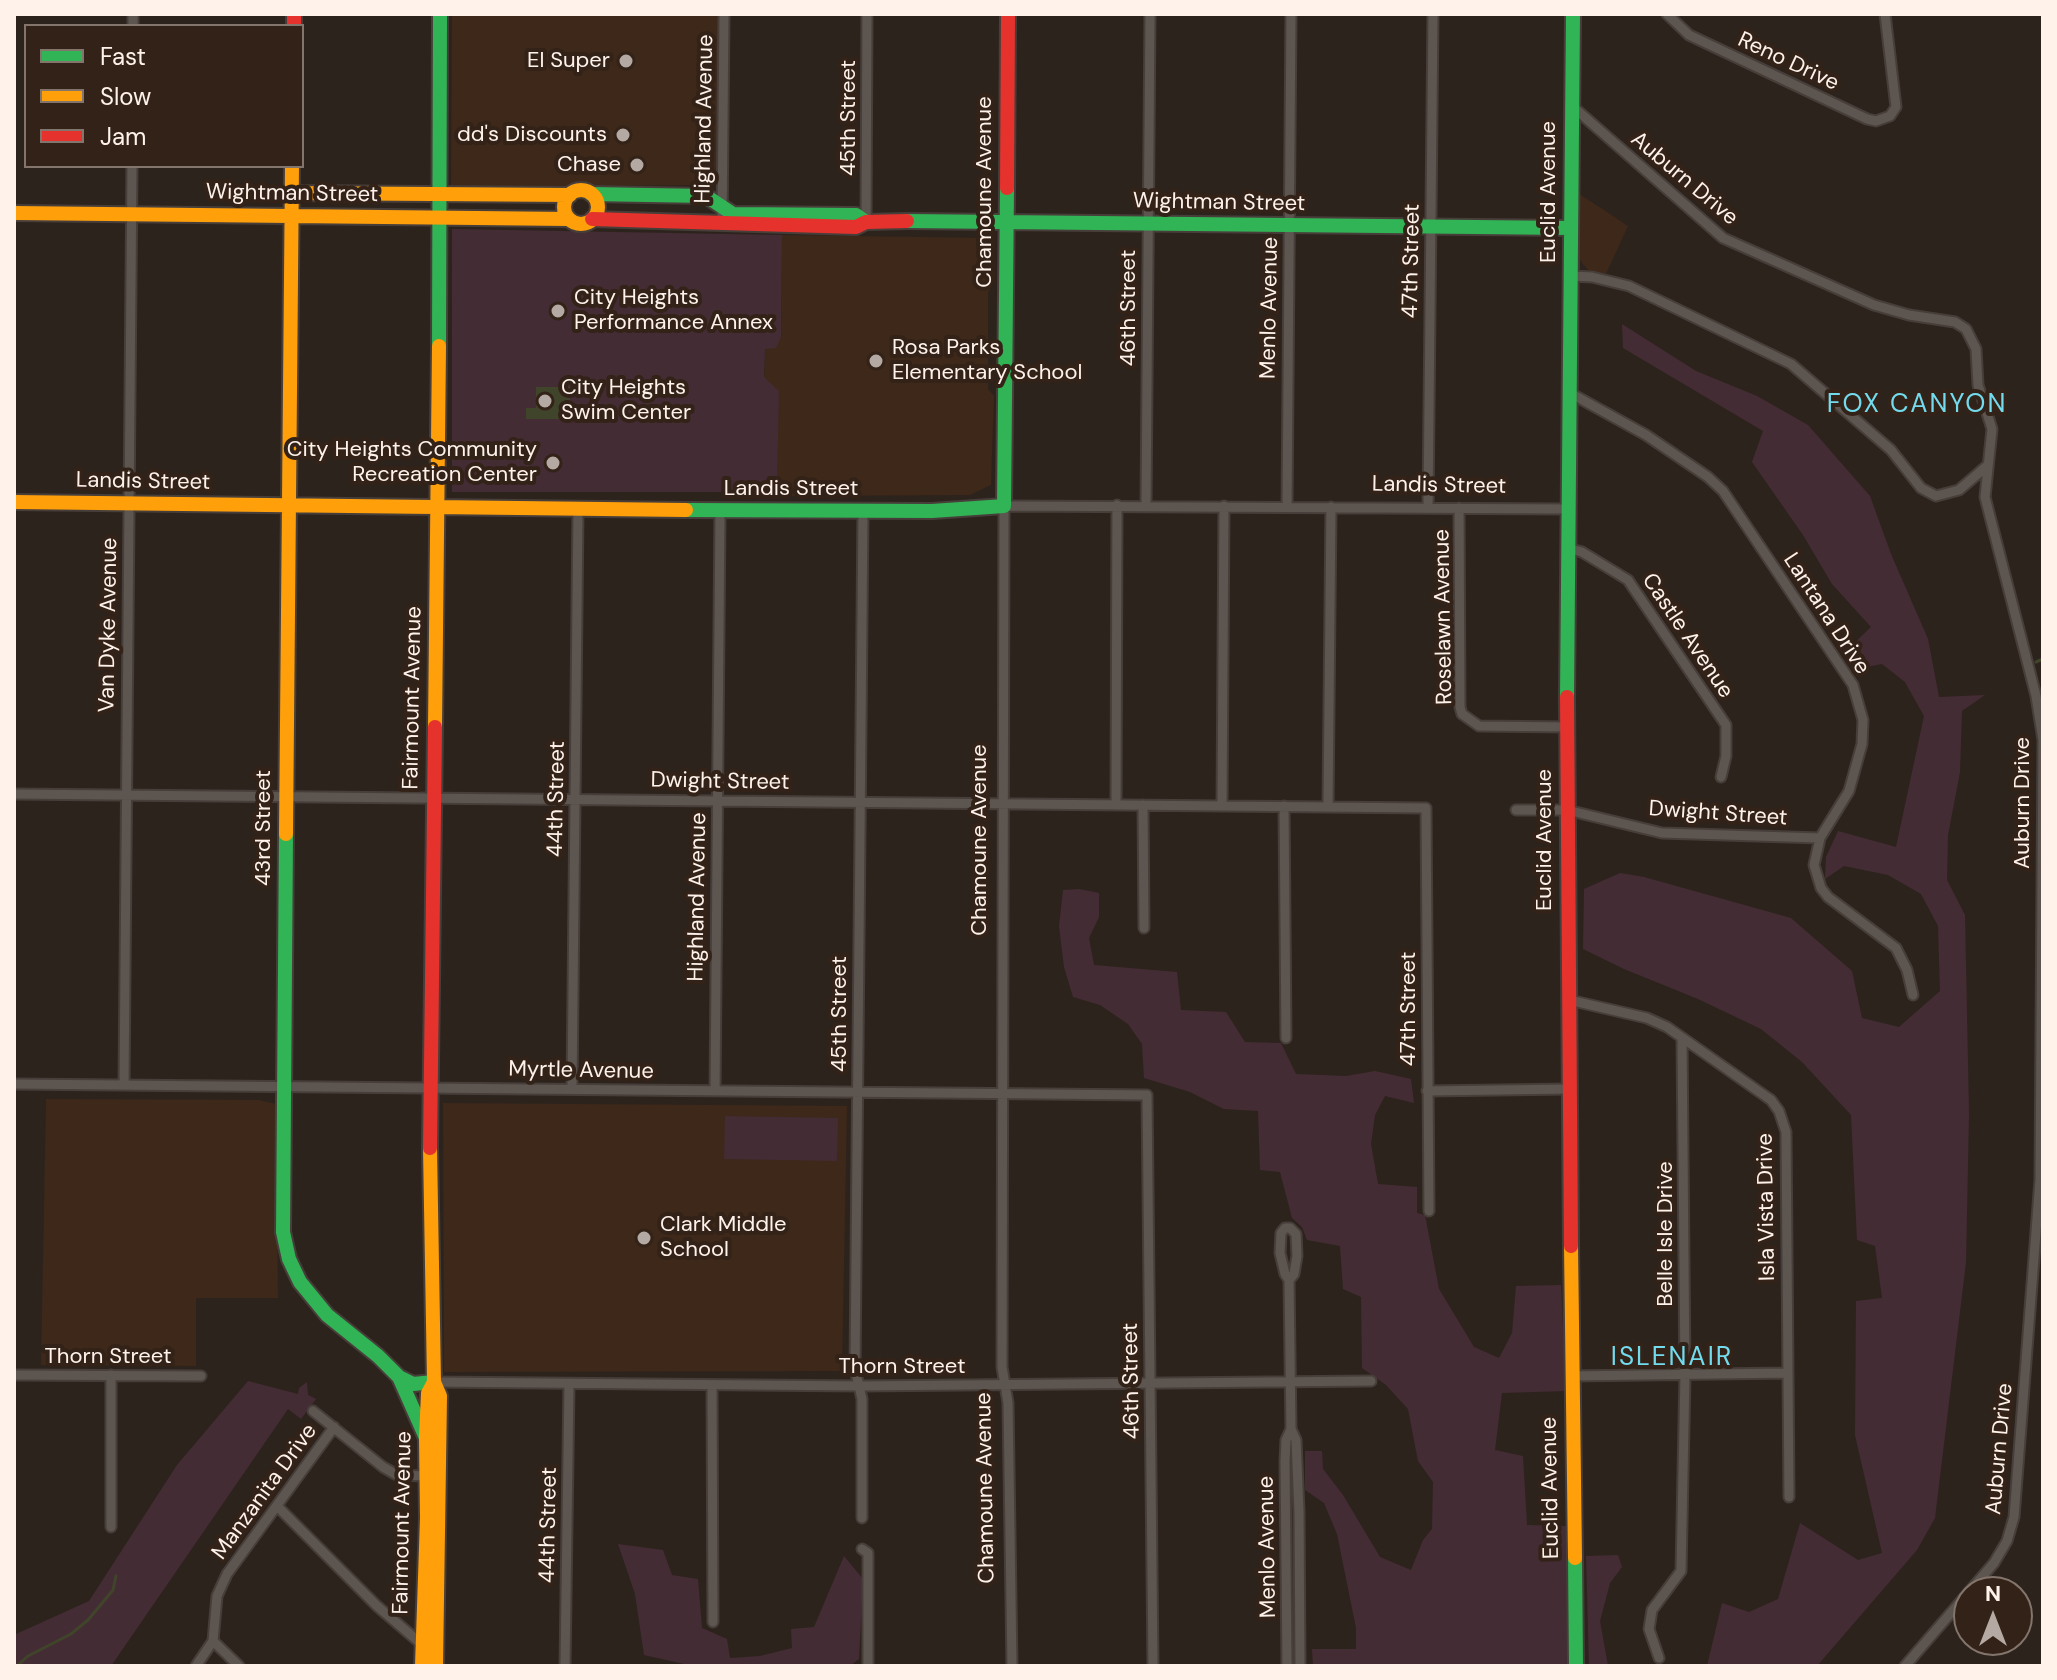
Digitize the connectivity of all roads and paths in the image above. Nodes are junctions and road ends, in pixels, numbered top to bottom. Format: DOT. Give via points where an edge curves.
graph roads {
  1 [pos="440,14"];
  2 [pos="724,14"];
  3 [pos="867,14"];
  4 [pos="1008,14"];
  5 [pos="1150,14"];
  6 [pos="1291,14"];
  7 [pos="1433,14"];
  8 [pos="1573,14"];
  9 [pos="1667,14"];
  10 [pos="1885,14"];
  11 [pos="1572,106"];
  12 [pos="132,168"];
  13 [pos="292,168"];
  14 [pos="292,193"];
  15 [pos="440,194"];
  16 [pos="591,194"];
  17 [pos="570,195"];
  18 [pos="14,213"];
  19 [pos="132,214"];
  20 [pos="292,216"];
  21 [pos="722,216"];
  22 [pos="439,218"];
  23 [pos="569,219"];
  24 [pos="592,219"];
  25 [pos="866,222"];
  26 [pos="1007,222"];
  27 [pos="1147,224"];
  28 [pos="1289,225"];
  29 [pos="1431,227"];
  30 [pos="1570,228"];
  31 [pos="1571,276"];
  32 [pos="1570,393"];
  33 [pos="1988,465"];
  34 [pos="14,502"];
  35 [pos="128,504"];
  36 [pos="289,505"];
  37 [pos="1117,505"];
  38 [pos="1146,505"];
  39 [pos="1004,506"];
  40 [pos="1224,506"];
  41 [pos="1287,507"];
  42 [pos="1331,507"];
  43 [pos="438,508"];
  44 [pos="1428,508"];
  45 [pos="1459,508"];
  46 [pos="1567,509"];
  47 [pos="578,510"];
  48 [pos="720,511"];
  49 [pos="863,511"];
  50 [pos="1567,548"];
  51 [pos="2043,688"];
  52 [pos="2036,696"];
  53 [pos="1567,727"];
  54 [pos="1721,777"];
  55 [pos="14,794"];
  56 [pos="125,795"];
  57 [pos="287,796"];
  58 [pos="433,797"];
  59 [pos="575,799"];
  60 [pos="717,800"];
  61 [pos="859,802"];
  62 [pos="1002,803"];
  63 [pos="1116,804"];
  64 [pos="1143,805"];
  65 [pos="1222,805"];
  66 [pos="1284,806"];
  67 [pos="1328,806"];
  68 [pos="1426,808"];
  69 [pos="1516,810"];
  70 [pos="1567,810"];
  71 [pos="1820,838"];
  72 [pos="1144,928"];
  73 [pos="1913,995"];
  74 [pos="1569,1000"];
  75 [pos="1286,1038"];
  76 [pos="1682,1038"];
  77 [pos="14,1084"];
  78 [pos="124,1085"];
  79 [pos="284,1086"];
  80 [pos="429,1088"];
  81 [pos="572,1089"];
  82 [pos="1569,1089"];
  83 [pos="715,1091"];
  84 [pos="1427,1091"];
  85 [pos="857,1092"];
  86 [pos="1003,1094"];
  87 [pos="1147,1095"];
  88 [pos="1429,1211"];
  89 [pos="2040,1224"];
  90 [pos="1289,1280"];
  91 [pos="1787,1373"];
  92 [pos="14,1375"];
  93 [pos="111,1375"];
  94 [pos="1685,1375"];
  95 [pos="201,1376"];
  96 [pos="1571,1376"];
  97 [pos="399,1377"];
  98 [pos="1371,1381"];
  99 [pos="434,1382"];
  100 [pos="1291,1382"];
  101 [pos="1150,1383"];
  102 [pos="569,1384"];
  103 [pos="712,1385"];
  104 [pos="1006,1385"];
  105 [pos="860,1386"];
  106 [pos="313,1411"];
  107 [pos="334,1427"];
  108 [pos="1291,1429"];
  109 [pos="426,1438"];
  110 [pos="427,1476"];
  111 [pos="1789,1497"];
  112 [pos="278,1507"];
  113 [pos="862,1518"];
  114 [pos="111,1527"];
  115 [pos="862,1549"];
  116 [pos="713,1622"];
  117 [pos="213,1641"];
  118 [pos="423,1645"];
  119 [pos="1659,1658"];
  120 [pos="436,1662"];
  121 [pos="196,1666"];
  122 [pos="239,1666"];
  123 [pos="422,1666"];
  124 [pos="565,1666"];
  125 [pos="868,1666"];
  126 [pos="1012,1666"];
  127 [pos="1153,1666"];
  128 [pos="1287,1666"];
  129 [pos="1300,1666"];
  130 [pos="1576,1666"];
  131 [pos="1905,1666"];
  1 -- 15 [label="main road, Fairmount Avenue"];
  2 -- 21 [label="street, Highland Avenue"];
  3 -- 25 [label="street, 45th Street"];
  4 -- 26 [label="main road, Chamoune Avenue"];
  5 -- 27 [label="street, 46th Street"];
  6 -- 28 [label="street, Menlo Avenue"];
  7 -- 29 [label="street, 47th Street"];
  8 -- 11 [label="main road, Euclid Avenue"];
  9 -- 10 [label="street, Reno Drive" via="1689,35 1867,119 1886,119 1896,107"];
  11 -- 30 [label="main road, Euclid Avenue"];
  11 -- 33 [label="street, Auburn Drive" via="1723,238 1874,305 1966,329 1976,349 1978,385 1992,429"];
  12 -- 19 [label="street, Van Dyke Avenue"];
  13 -- 14 [label="main road, 43rd Street"];
  14 -- 15 [label="main road, Wightman Street"];
  14 -- 20 [label="main road, 43rd Street"];
  15 -- 17 [label="main road, Wightman Street"];
  15 -- 22 [label="main road, Fairmount Avenue"];
  16 -- 17 [label="main road, Wightman Street"];
  16 -- 21 [label="main road, Wightman Street" via="706,196"];
  16 -- 24 [label="main road" via="597,204"];
  17 -- 23 [label="main road" via="564,204"];
  18 -- 19 [label="main road, Wightman Street"];
  19 -- 20 [label="main road, Wightman Street"];
  19 -- 35 [label="street, Van Dyke Avenue"];
  20 -- 22 [label="main road, Wightman Street"];
  20 -- 36 [label="main road, 43rd Street"];
  21 -- 24 [label="main road, Wightman Street" via="705,221"];
  21 -- 25 [label="main road, Wightman Street" via="856,227"];
  22 -- 23 [label="main road, Wightman Street"];
  22 -- 43 [label="main road, Fairmount Avenue"];
  23 -- 24 [label="main road, Wightman Street" via="578,224"];
  25 -- 26 [label="main road, Wightman Street"];
  26 -- 27 [label="main road, Wightman Street"];
  26 -- 39 [label="main road, Chamoune Avenue"];
  27 -- 28 [label="main road, Wightman Street"];
  27 -- 38 [label="street, 46th Street"];
  28 -- 29 [label="main road, Wightman Street"];
  28 -- 41 [label="street, Menlo Avenue"];
  29 -- 30 [label="main road, Wightman Street"];
  29 -- 44 [label="street, 47th Street"];
  30 -- 31 [label="main road, Euclid Avenue"];
  31 -- 32 [label="main road, Euclid Avenue"];
  31 -- 33 [label="street" via="1629,286 1791,364 1891,450 1921,488 1936,496 1959,490"];
  32 -- 46 [label="main road, Euclid Avenue"];
  32 -- 71 [label="street, Lantana Drive" via="1646,435 1723,491 1853,685 1863,720 1862,744 1849,791"];
  33 -- 52 [label="street, Auburn Drive" via="1985,497"];
  34 -- 35 [label="main road, Landis Street"];
  35 -- 36 [label="main road, Landis Street"];
  35 -- 56 [label="street, Van Dyke Avenue"];
  36 -- 43 [label="main road, Landis Street"];
  36 -- 57 [label="main road, 43rd Street"];
  37 -- 38 [label="street, Landis Street"];
  37 -- 39 [label="street, Landis Street"];
  37 -- 63 [label="street"];
  38 -- 40 [label="street, Landis Street"];
  39 -- 49 [label="main road, Landis Street"];
  39 -- 62 [label="street, Chamoune Avenue"];
  40 -- 41 [label="street, Landis Street"];
  40 -- 65 [label="street"];
  41 -- 42 [label="street, Landis Street"];
  42 -- 44 [label="street, Landis Street"];
  42 -- 67 [label="street"];
  43 -- 47 [label="main road, Landis Street"];
  43 -- 58 [label="main road, Fairmount Avenue"];
  44 -- 45 [label="street, Landis Street"];
  45 -- 46 [label="street, Landis Street"];
  45 -- 53 [label="street, Roselawn Avenue" via="1462,714 1479,726"];
  46 -- 50 [label="main road, Euclid Avenue"];
  47 -- 48 [label="main road, Landis Street"];
  47 -- 59 [label="street, 44th Street"];
  48 -- 49 [label="main road, Landis Street"];
  48 -- 60 [label="street, Highland Avenue"];
  49 -- 61 [label="street, 45th Street"];
  50 -- 53 [label="main road, Euclid Avenue"];
  50 -- 54 [label="street, Castle Avenue" via="1628,580 1726,725"];
  51 -- 52 [label="street"];
  52 -- 89 [label="street, Auburn Drive" via="2043,740"];
  53 -- 70 [label="main road, Euclid Avenue"];
  55 -- 56 [label="street, Dwight Street"];
  56 -- 57 [label="street, Dwight Street"];
  56 -- 78 [label="street, Van Dyke Avenue"];
  57 -- 58 [label="street, Dwight Street"];
  57 -- 79 [label="main road, 43rd Street"];
  58 -- 59 [label="street, Dwight Street"];
  58 -- 80 [label="main road, Fairmount Avenue"];
  59 -- 60 [label="street, Dwight Street"];
  59 -- 81 [label="street, 44th Street"];
  60 -- 61 [label="street, Dwight Street"];
  60 -- 83 [label="street, Highland Avenue"];
  61 -- 62 [label="street, Dwight Street"];
  61 -- 85 [label="street, 45th Street"];
  62 -- 63 [label="street, Dwight Street"];
  62 -- 86 [label="street, Chamoune Avenue"];
  63 -- 64 [label="street, Dwight Street"];
  64 -- 65 [label="street, Dwight Street"];
  64 -- 72 [label="street"];
  65 -- 66 [label="street, Dwight Street"];
  66 -- 67 [label="street, Dwight Street"];
  66 -- 75 [label="street"];
  67 -- 68 [label="street, Dwight Street"];
  68 -- 84 [label="street, 47th Street"];
  69 -- 70 [label="street, Dwight Street"];
  70 -- 71 [label="street, Dwight Street" via="1662,833"];
  70 -- 74 [label="main road, Euclid Avenue"];
  71 -- 73 [label="street, Lantana Drive" via="1814,865 1821,888 1896,948"];
  74 -- 76 [label="street, Isla Vista Drive" via="1647,1018"];
  74 -- 82 [label="main road, Euclid Avenue"];
  76 -- 91 [label="street, Isla Vista Drive" via="1771,1100 1786,1132"];
  76 -- 94 [label="street, Belle Isle Drive"];
  77 -- 78 [label="street, Myrtle Avenue"];
  78 -- 79 [label="street, Myrtle Avenue"];
  79 -- 80 [label="street, Myrtle Avenue"];
  79 -- 97 [label="main road, 43rd Street" via="283,1232 293,1272 327,1315"];
  80 -- 81 [label="street, Myrtle Avenue"];
  80 -- 99 [label="main road, Fairmount Avenue"];
  81 -- 83 [label="street, Myrtle Avenue"];
  82 -- 84 [label="street"];
  82 -- 96 [label="main road, Euclid Avenue"];
  83 -- 85 [label="street, Myrtle Avenue"];
  84 -- 88 [label="street, 47th Street"];
  85 -- 86 [label="street, Myrtle Avenue"];
  85 -- 105 [label="street, 45th Street" via="855,1369"];
  86 -- 87 [label="street, Myrtle Avenue"];
  86 -- 104 [label="street, Chamoune Avenue"];
  87 -- 101 [label="street, 46th Street"];
  89 -- 131 [label="street, Auburn Drive" via="2014,1517 2007,1541"];
  90 -- 90 [label="street, Menlo Avenue" via="1297,1256 1296,1234 1285,1228 1280,1253"];
  90 -- 100 [label="street, Menlo Avenue"];
  91 -- 94 [label="street"];
  91 -- 111 [label="street, Isla Vista Drive"];
  92 -- 93 [label="street, Thorn Street"];
  93 -- 95 [label="street, Thorn Street"];
  93 -- 114 [label="street"];
  94 -- 96 [label="street"];
  94 -- 119 [label="street, Belle Isle Drive" via="1681,1571 1652,1610 1649,1629"];
  96 -- 130 [label="main road, Euclid Avenue"];
  97 -- 99 [label="main road" via="413,1384"];
  97 -- 109 [label="main road, 43rd Street"];
  98 -- 100 [label="street, Thorn Street"];
  99 -- 102 [label="street, Thorn Street"];
  99 -- 109 [label="main road, Fairmount Avenue" via="428,1393"];
  99 -- 120 [label="main road, Fairmount Avenue" via="440,1396"];
  100 -- 101 [label="street, Thorn Street"];
  100 -- 108 [label="street, Menlo Avenue"];
  101 -- 104 [label="street, Thorn Street"];
  101 -- 127 [label="street, 46th Street"];
  102 -- 103 [label="street, Thorn Street"];
  102 -- 124 [label="street, 44th Street"];
  103 -- 105 [label="street, Thorn Street"];
  103 -- 116 [label="street"];
  104 -- 105 [label="street, Thorn Street"];
  104 -- 126 [label="street, Chamoune Avenue"];
  105 -- 113 [label="street, 45th Street"];
  106 -- 107 [label="street"];
  107 -- 110 [label="street" via="397,1475"];
  107 -- 112 [label="street, Manzanita Drive"];
  108 -- 128 [label="street, Menlo Avenue" via="1285,1461"];
  108 -- 129 [label="street, Menlo Avenue" via="1296,1440"];
  109 -- 110 [label="main road, Fairmount Avenue"];
  110 -- 118 [label="main road, Fairmount Avenue"];
  112 -- 117 [label="street, Manzanita Drive" via="227,1574 217,1596"];
  112 -- 118 [label="street"];
  115 -- 125 [label="street" via="868,1553"];
  117 -- 121 [label="street, Manzanita Drive"];
  117 -- 122 [label="street"];
  118 -- 120 [label="street"];
  118 -- 123 [label="main road, Fairmount Avenue"];
}
